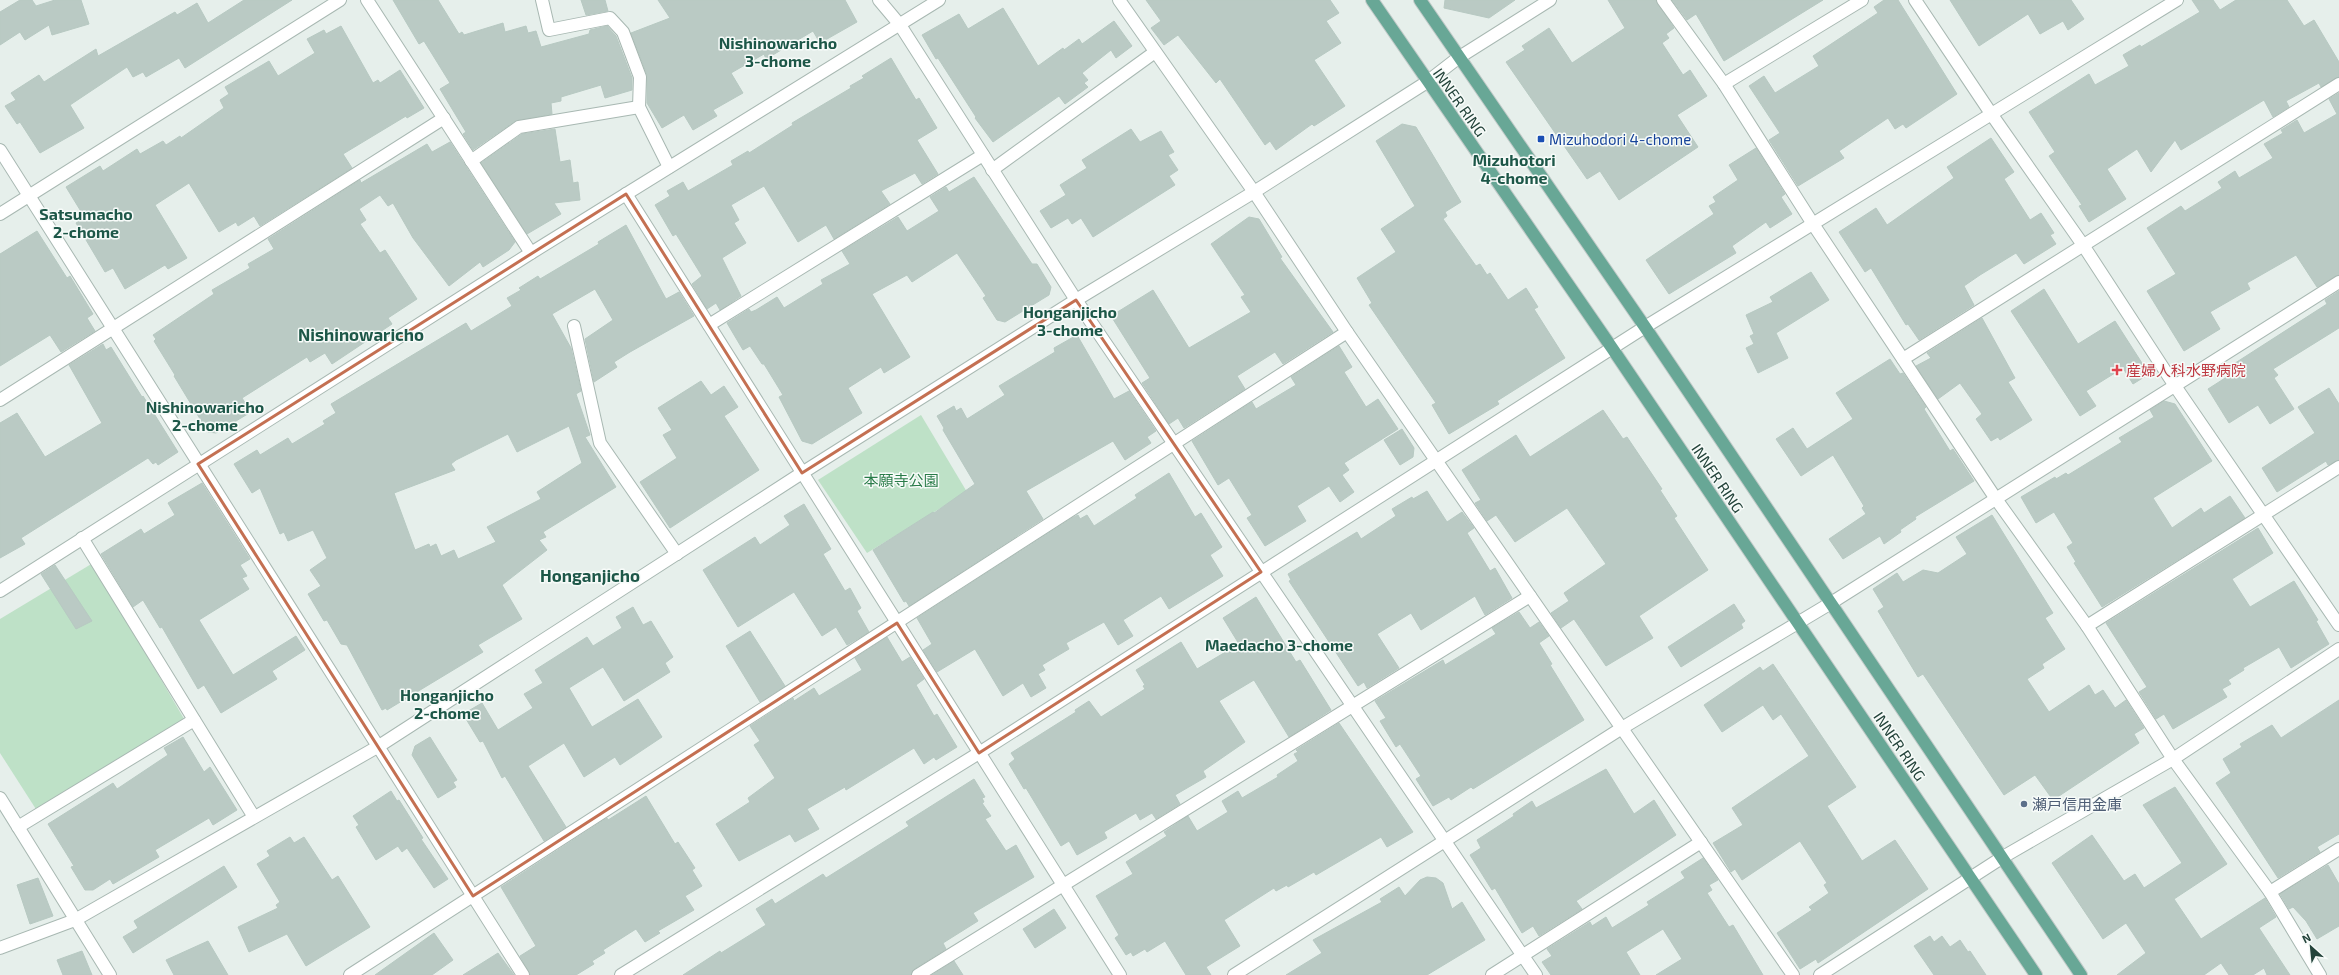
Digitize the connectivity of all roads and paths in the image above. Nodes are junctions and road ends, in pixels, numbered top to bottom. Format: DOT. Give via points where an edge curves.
graph roads {
  1 [pos="340,0"];
  2 [pos="367,0"];
  3 [pos="542,0"];
  4 [pos="879,0"];
  5 [pos="939,0"];
  6 [pos="1119,0"];
  7 [pos="1372,0"];
  8 [pos="1420,0"];
  9 [pos="1550,0"];
  10 [pos="1663,0"];
  11 [pos="1862,0"];
  12 [pos="1915,0"];
  13 [pos="2177,0"];
  14 [pos="900,25"];
  15 [pos="1155,52"];
  16 [pos="1458,58"];
  17 [pos="1427,82"];
  18 [pos="1724,84"];
  19 [pos="2339,84"];
  20 [pos="639,106"];
  21 [pos="1992,115"];
  22 [pos="444,118"];
  23 [pos="0,150"];
  24 [pos="983,155"];
  25 [pos="472,161"];
  26 [pos="669,167"];
  27 [pos="992,170"];
  28 [pos="1254,192"];
  29 [pos="626,194"];
  30 [pos="28,196"];
  31 [pos="0,214"];
  32 [pos="1813,224"];
  33 [pos="2083,245"];
  34 [pos="531,253"];
  35 [pos="2339,282"];
  36 [pos="1076,300"];
  37 [pos="574,326"];
  38 [pos="709,326"];
  39 [pos="1645,327"];
  40 [pos="112,328"];
  41 [pos="1347,332"];
  42 [pos="1612,348"];
  43 [pos="1903,359"];
  44 [pos="2175,386"];
  45 [pos="0,400"];
  46 [pos="1174,444"];
  47 [pos="1436,460"];
  48 [pos="198,464"];
  49 [pos="2339,467"];
  50 [pos="802,473"];
  51 [pos="1996,499"];
  52 [pos="2263,515"];
  53 [pos="82,538"];
  54 [pos="677,554"];
  55 [pos="1261,572"];
  56 [pos="0,591"];
  57 [pos="1530,596"];
  58 [pos="1831,603"];
  59 [pos="897,623"];
  60 [pos="1797,624"];
  61 [pos="2339,625"];
  62 [pos="2087,626"];
  63 [pos="2339,649"];
  64 [pos="1352,706"];
  65 [pos="194,720"];
  66 [pos="1622,728"];
  67 [pos="379,746"];
  68 [pos="979,753"];
  69 [pos="2173,759"];
  70 [pos="0,798"];
  71 [pos="254,818"];
  72 [pos="18,826"];
  73 [pos="1444,841"];
  74 [pos="1701,842"];
  75 [pos="2339,849"];
  76 [pos="2003,858"];
  77 [pos="1971,878"];
  78 [pos="1063,885"];
  79 [pos="2270,892"];
  80 [pos="473,896"];
  81 [pos="75,920"];
  82 [pos="0,948"];
  83 [pos="1522,955"];
  84 [pos="110,975"];
  85 [pos="350,975"];
  86 [pos="523,975"];
  87 [pos="620,975"];
  88 [pos="918,975"];
  89 [pos="1120,975"];
  90 [pos="1234,975"];
  91 [pos="1492,975"];
  92 [pos="1536,975"];
  93 [pos="1793,975"];
  94 [pos="1820,975"];
  95 [pos="2036,975"];
  96 [pos="2081,975"];
  97 [pos="2320,975"];
  1 -- 30 [label="street"];
  2 -- 22 [label="street"];
  3 -- 20 [label="street" via="549,30 610,18 623,32 640,77"];
  4 -- 14 [label="street"];
  5 -- 14 [label="street"];
  6 -- 15 [label="street"];
  7 -- 17 [label="main road, INNER RING"];
  8 -- 16 [label="main road, INNER RING"];
  9 -- 16 [label="street"];
  10 -- 18 [label="street"];
  11 -- 18 [label="street"];
  12 -- 21 [label="street"];
  13 -- 21 [label="street"];
  14 -- 24 [label="street"];
  14 -- 26 [label="street"];
  15 -- 27 [label="street"];
  15 -- 28 [label="street"];
  16 -- 17 [label="street"];
  16 -- 39 [label="main road, INNER RING"];
  17 -- 28 [label="street"];
  17 -- 42 [label="main road, INNER RING"];
  18 -- 32 [label="street"];
  19 -- 33 [label="street"];
  20 -- 25 [label="street" via="519,127"];
  20 -- 26 [label="street"];
  21 -- 32 [label="street"];
  21 -- 33 [label="street"];
  22 -- 25 [label="street"];
  22 -- 40 [label="street"];
  23 -- 30 [label="street"];
  24 -- 27 [label="street"];
  24 -- 38 [label="street"];
  25 -- 34 [label="street"];
  26 -- 29 [label="street"];
  27 -- 36 [label="street"];
  28 -- 36 [label="street"];
  28 -- 41 [label="street"];
  29 -- 34 [label="street"];
  29 -- 38 [label="street"];
  30 -- 31 [label="street"];
  30 -- 40 [label="street"];
  32 -- 39 [label="street"];
  32 -- 43 [label="street"];
  33 -- 43 [label="street"];
  33 -- 44 [label="street"];
  34 -- 48 [label="street"];
  35 -- 44 [label="street"];
  36 -- 46 [label="street"];
  36 -- 50 [label="street"];
  37 -- 54 [label="street" via="600,443"];
  38 -- 50 [label="street"];
  39 -- 42 [label="street"];
  39 -- 58 [label="main road, INNER RING"];
  40 -- 45 [label="street"];
  40 -- 48 [label="street"];
  41 -- 46 [label="street"];
  41 -- 47 [label="street"];
  42 -- 47 [label="street"];
  42 -- 60 [label="main road, INNER RING"];
  43 -- 51 [label="street"];
  44 -- 51 [label="street"];
  44 -- 52 [label="street"];
  46 -- 55 [label="street"];
  46 -- 59 [label="street"];
  47 -- 55 [label="street"];
  47 -- 57 [label="street"];
  48 -- 53 [label="street"];
  48 -- 67 [label="street"];
  49 -- 52 [label="street"];
  50 -- 54 [label="street"];
  50 -- 59 [label="street"];
  51 -- 58 [label="street"];
  51 -- 62 [label="street"];
  52 -- 61 [label="street"];
  52 -- 62 [label="street"];
  53 -- 56 [label="street"];
  53 -- 65 [label="street"];
  54 -- 67 [label="street"];
  55 -- 64 [label="street"];
  55 -- 68 [label="street"];
  57 -- 64 [label="street"];
  57 -- 66 [label="street"];
  58 -- 60 [label="street"];
  58 -- 76 [label="main road, INNER RING"];
  59 -- 68 [label="street"];
  59 -- 80 [label="street"];
  60 -- 66 [label="street"];
  60 -- 77 [label="main road, INNER RING"];
  62 -- 69 [label="street"];
  63 -- 69 [label="street"];
  64 -- 73 [label="street"];
  64 -- 78 [label="street"];
  65 -- 71 [label="street"];
  65 -- 72 [label="street"];
  66 -- 73 [label="street"];
  66 -- 74 [label="street"];
  67 -- 71 [label="street"];
  67 -- 80 [label="street"];
  68 -- 78 [label="street"];
  68 -- 87 [label="street"];
  69 -- 76 [label="street"];
  69 -- 79 [label="street"];
  70 -- 72 [label="street"];
  71 -- 81 [label="street"];
  72 -- 81 [label="street"];
  73 -- 83 [label="street"];
  73 -- 90 [label="street"];
  74 -- 83 [label="street"];
  74 -- 93 [label="street"];
  75 -- 79 [label="street"];
  76 -- 77 [label="street"];
  76 -- 96 [label="main road, INNER RING"];
  77 -- 94 [label="street"];
  77 -- 95 [label="main road, INNER RING"];
  78 -- 88 [label="street"];
  78 -- 89 [label="street"];
  79 -- 97 [label="street"];
  80 -- 85 [label="street"];
  80 -- 86 [label="street"];
  81 -- 82 [label="street"];
  81 -- 84 [label="street"];
  83 -- 91 [label="street"];
  83 -- 92 [label="street"];
}
